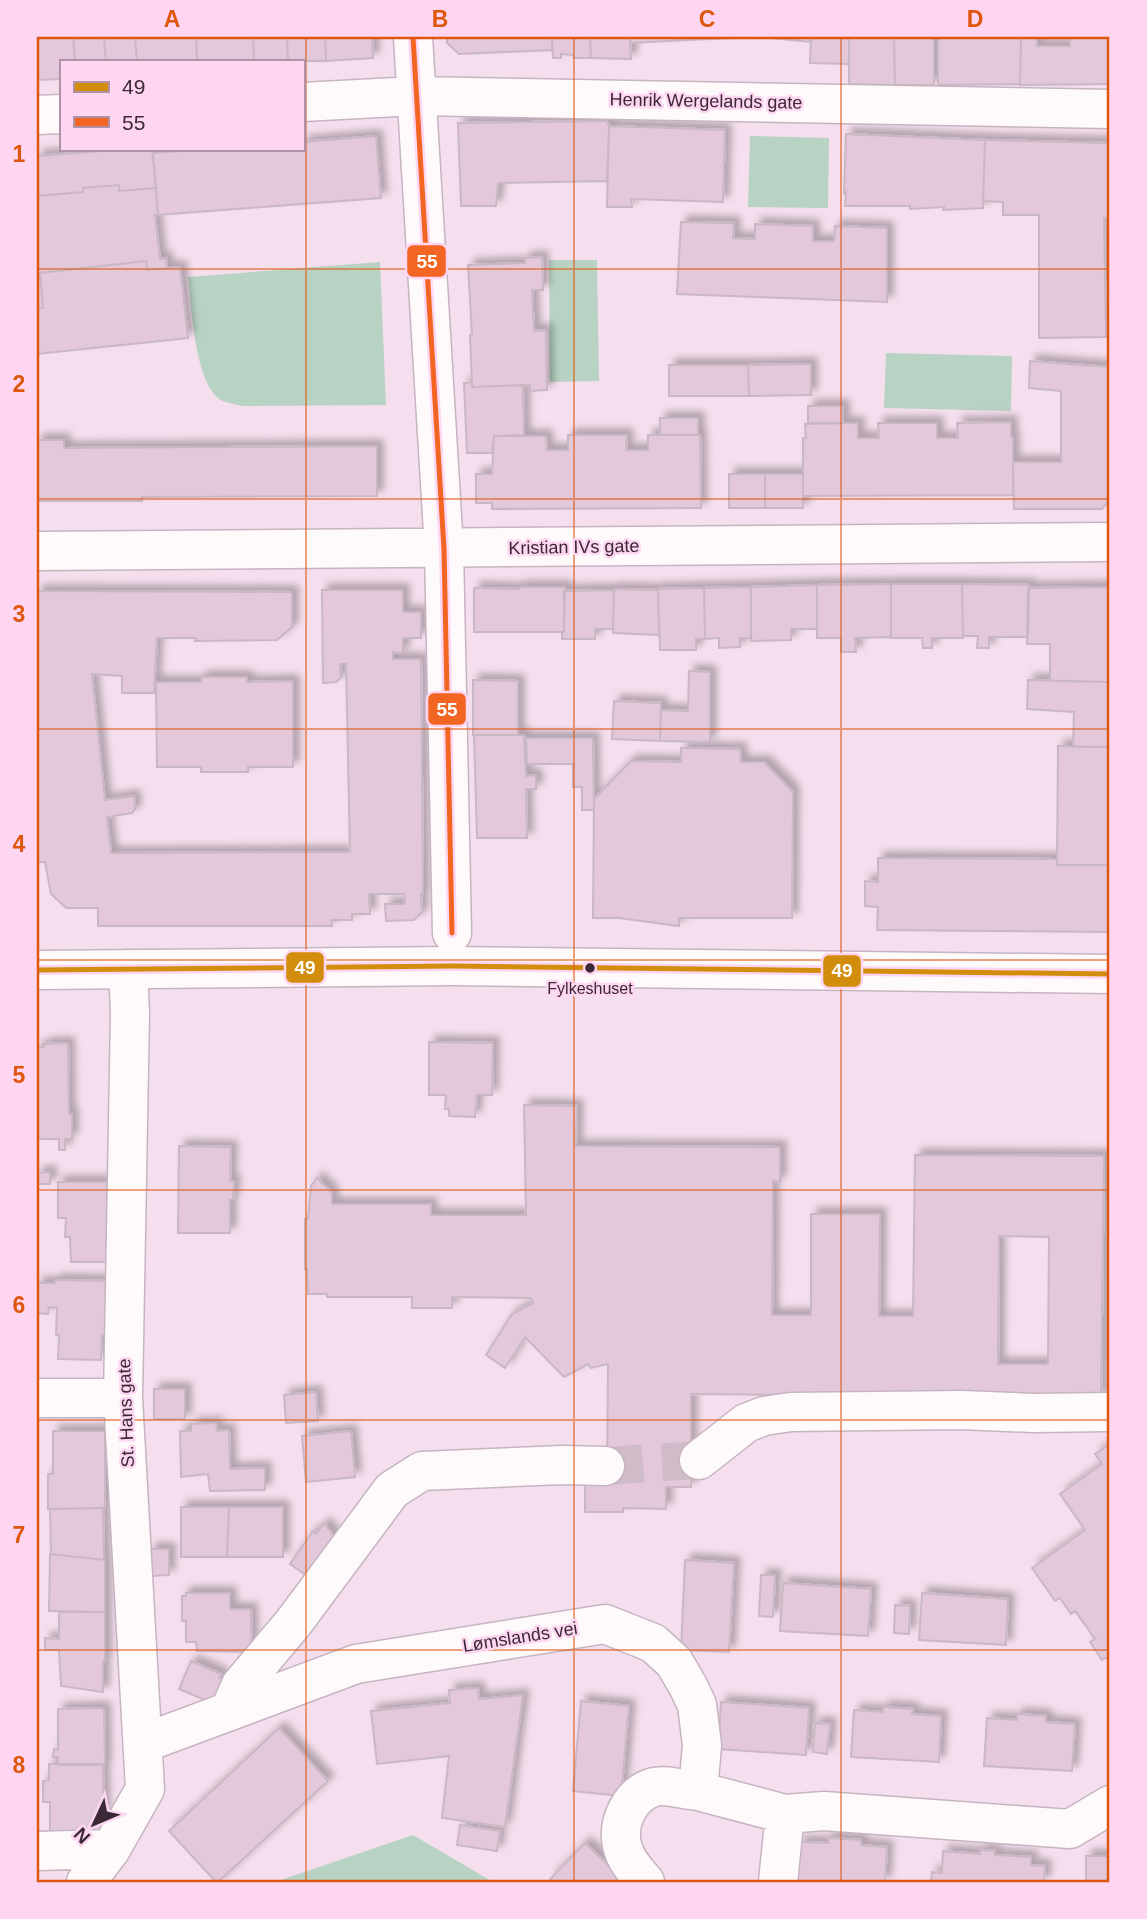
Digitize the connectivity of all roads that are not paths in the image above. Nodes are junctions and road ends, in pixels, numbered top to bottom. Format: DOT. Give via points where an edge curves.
graph roads {
  1 [pos="413,37"];
  2 [pos="415,96"];
  3 [pos="304,102"];
  4 [pos="1110,109"];
  5 [pos="60,114"];
  6 [pos="37,115"];
  7 [pos="1110,542"];
  8 [pos="443,549"];
  9 [pos="37,551"];
  10 [pos="452,933"];
  11 [pos="128,969"];
  12 [pos="37,970"];
  13 [pos="1110,974"];
  14 [pos="37,1398"];
  15 [pos="123,1398"];
  16 [pos="1110,1412"];
  17 [pos="699,1460"];
  18 [pos="605,1466"];
  19 [pos="230,1710"];
  20 [pos="144,1743"];
  21 [pos="698,1791"];
  22 [pos="1110,1805"];
  23 [pos="785,1814"];
  24 [pos="1070,1829"];
  25 [pos="1110,1830"];
  26 [pos="111,1849"];
  27 [pos="37,1851"];
  28 [pos="86,1882"];
  29 [pos="645,1882"];
  30 [pos="778,1882"];
  1 -- 2 [label="street"];
  2 -- 3 [label="street, Henrik Wergelands gate"];
  2 -- 4 [label="street, Henrik Wergelands gate"];
  2 -- 8 [label="street"];
  5 -- 6 [label="street"];
  7 -- 8 [label="street, Kristian IVs gate"];
  8 -- 9 [label="street, Kristian IVs gate"];
  8 -- 10 [label="street"];
  11 -- 12 [label="street"];
  11 -- 13 [label="street" via="453,966"];
  11 -- 15 [label="street, St. Hans gate"];
  14 -- 15 [label="street"];
  15 -- 20 [label="street, St. Hans gate"];
  16 -- 17 [label="street" via="791,1412 746,1423"];
  18 -- 19 [label="street" via="422,1471 392,1490 295,1622 242,1685"];
  19 -- 20 [label="street, Lømslands vei"];
  19 -- 21 [label="street, Lømslands vei" via="356,1664 605,1624 653,1643 674,1662 688,1686 697,1705 702,1745"];
  20 -- 26 [label="street, St. Hans gate" via="145,1789"];
  21 -- 23 [label="street"];
  21 -- 29 [label="street" via="654,1787 632,1800 622,1822 621,1844"];
  22 -- 24 [label="street"];
  23 -- 24 [label="street" via="824,1811"];
  23 -- 30 [label="street"];
  24 -- 25 [label="street"];
  26 -- 27 [label="street"];
  26 -- 28 [label="street, St. Hans gate"];
}
